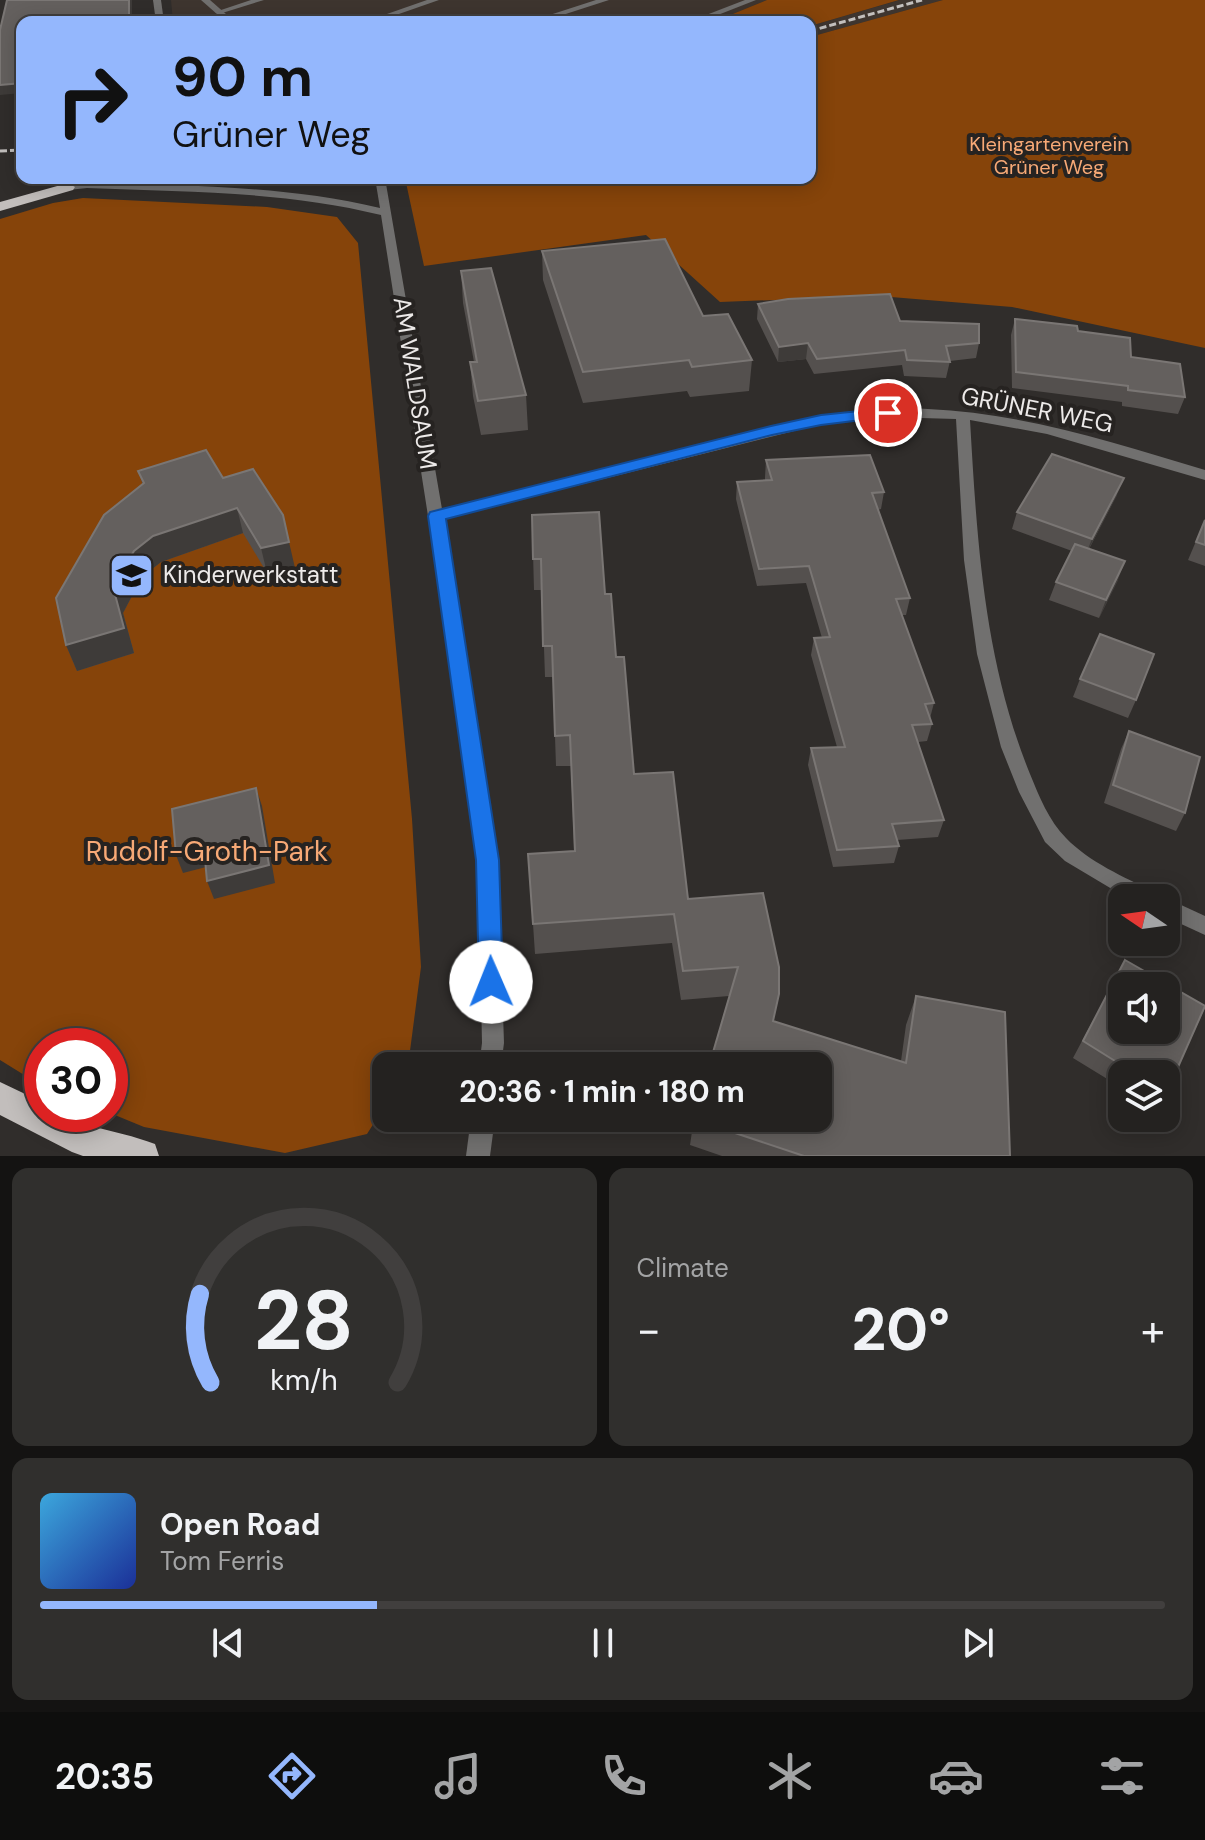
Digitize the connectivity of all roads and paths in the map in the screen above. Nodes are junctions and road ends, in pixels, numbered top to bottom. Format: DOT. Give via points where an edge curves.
graph roads {
  1 [pos="205,0"];
  2 [pos="260,0"];
  3 [pos="435,0"];
  4 [pos="605,0"];
  5 [pos="752,0"];
  6 [pos="219,12"];
  7 [pos="224,16"];
  8 [pos="386,16"];
  9 [pos="552,16"];
  10 [pos="708,16"];
  11 [pos="381,184"];
  12 [pos="68,187"];
  13 [pos="0,207"];
  14 [pos="386,213"];
  15 [pos="963,416"];
  16 [pos="1205,475"];
  17 [pos="436,516"];
  18 [pos="1124,884"];
  19 [pos="1180,914"];
  20 [pos="1205,926"];
  21 [pos="492,1052"];
  22 [pos="0,1098"];
  23 [pos="481,1132"];
  24 [pos="143,1156"];
  25 [pos="478,1156"];
  1 -- 6 [label="street"];
  2 -- 6 [label="street"];
  3 -- 8 [label="street"];
  4 -- 9 [label="street"];
  5 -- 10 [label="street"];
  6 -- 7 [label="street"];
  11 -- 14 [label="street, AM WALDSAUM"];
  12 -- 13 [label="highway"];
  12 -- 14 [label="street" via="292,196"];
  14 -- 17 [label="street, AM WALDSAUM"];
  15 -- 16 [label="street, GRÜNER WEG" via="1049,432"];
  15 -- 17 [label="street, GRÜNER WEG" via="888,413 821,420"];
  15 -- 18 [label="street" via="969,552 988,676 1015,762 1040,817 1062,847"];
  17 -- 21 [label="street, AM WALDSAUM" via="488,860"];
  19 -- 20 [label="street"];
  22 -- 24 [label="highway" via="84,1140"];
  23 -- 25 [label="street"];
}
